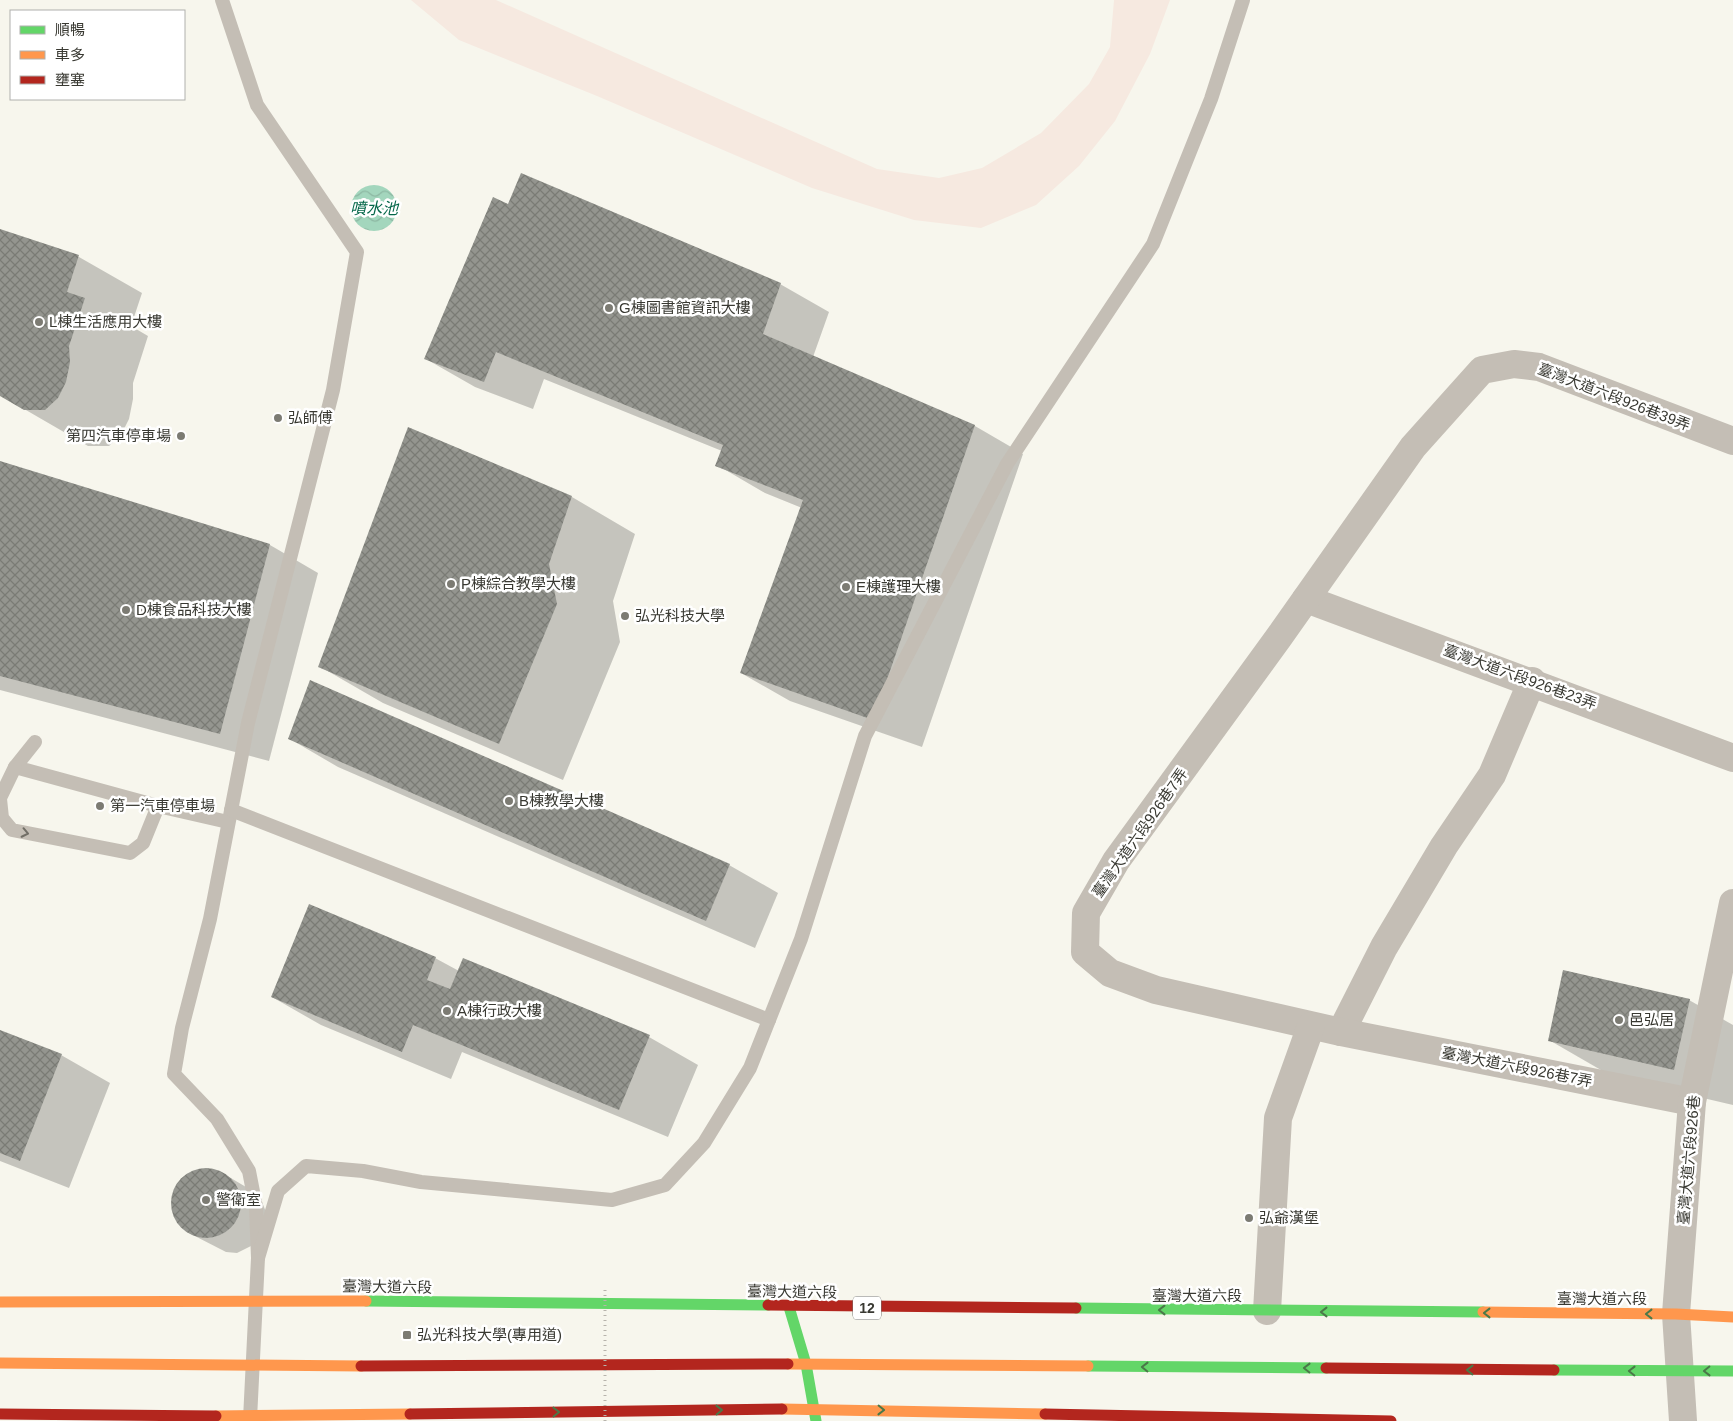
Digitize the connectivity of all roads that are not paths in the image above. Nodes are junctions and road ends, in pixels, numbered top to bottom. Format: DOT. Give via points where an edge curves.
graph roads {
  1 [pos="222,0"];
  2 [pos="1243,0"];
  3 [pos="1733,441"];
  4 [pos="1306,599"];
  5 [pos="1532,681"];
  6 [pos="35,742"];
  7 [pos="1733,758"];
  8 [pos="15,767"];
  9 [pos="0,772"];
  10 [pos="0,798"];
  11 [pos="158,806"];
  12 [pos="230,816"];
  13 [pos="1733,902"];
  14 [pos="768,1020"];
  15 [pos="1311,1026"];
  16 [pos="1341,1032"];
  17 [pos="1692,1102"];
  18 [pos="258,1258"];
  19 [pos="255,1300"];
  20 [pos="0,1302"];
  21 [pos="789,1307"];
  22 [pos="1267,1311"];
  23 [pos="1676,1314"];
  24 [pos="1733,1317"];
  25 [pos="0,1363"];
  26 [pos="806,1364"];
  27 [pos="253,1367"];
  28 [pos="1733,1371"];
  29 [pos="1681,1372"];
  30 [pos="812,1409"];
  31 [pos="0,1414"];
  32 [pos="250,1418"];
  33 [pos="816,1421"];
  34 [pos="1391,1421"];
  35 [pos="1683,1421"];
  1 -- 12 [label="lane" via="257,106 357,252 333,390 248,723"];
  2 -- 14 [label="lane" via="1210,99 1153,244 1007,464 865,736 801,939"];
  3 -- 4 [label="street, 臺灣大道六段926巷39弄" via="1540,367 1514,364 1482,370 1413,447"];
  4 -- 5 [label="street, 臺灣大道六段926巷23弄"];
  4 -- 15 [label="street, 臺灣大道六段926巷7弄" via="1116,861 1086,913 1085,952 1110,974 1156,990"];
  5 -- 7 [label="street, 臺灣大道六段926巷23弄"];
  5 -- 16 [label="street" via="1492,776 1444,846 1384,947"];
  6 -- 8 [label="lane"];
  8 -- 9 [label="lane"];
  8 -- 10 [label="lane"];
  8 -- 11 [label="lane"];
  10 -- 11 [label="lane, one-way" via="2,818 12,830 130,853 143,843"];
  11 -- 12 [label="lane"];
  12 -- 14 [label="lane"];
  12 -- 18 [label="lane" via="174,1074 217,1119 249,1171 256,1208"];
  13 -- 17 [label="street, 臺灣大道六段926巷"];
  14 -- 18 [label="lane" via="750,1068 704,1143 665,1185 612,1200 421,1182 363,1171 306,1166 278,1191"];
  15 -- 16 [label="street, 臺灣大道六段926巷7弄"];
  15 -- 22 [label="street" via="1278,1118"];
  16 -- 17 [label="street, 臺灣大道六段926巷7弄"];
  17 -- 23 [label="street, 臺灣大道六段926巷"];
  18 -- 19 [label="lane"];
  19 -- 20 [label="main road, 臺灣大道六段 / 12"];
  19 -- 21 [label="main road, 臺灣大道六段 / 12"];
  19 -- 27 [label="lane"];
  22 -- 21 [label="main road, 臺灣大道六段 / 12, one-way"];
  21 -- 26 [label="main road"];
  23 -- 22 [label="main road, 臺灣大道六段 / 12, one-way"];
  23 -- 24 [label="main road, 臺灣大道六段 / 12"];
  23 -- 29 [label="street, 臺灣大道六段926巷"];
  25 -- 27 [label="main road"];
  26 -- 27 [label="main road"];
  29 -- 26 [label="main road, one-way"];
  26 -- 30 [label="main road"];
  27 -- 32 [label="lane"];
  28 -- 29 [label="main road, one-way"];
  29 -- 35 [label="street, 臺灣大道六段926巷"];
  32 -- 30 [label="main road, one-way"];
  30 -- 33 [label="main road"];
  30 -- 34 [label="main road, one-way"];
  31 -- 32 [label="main road"];
}
